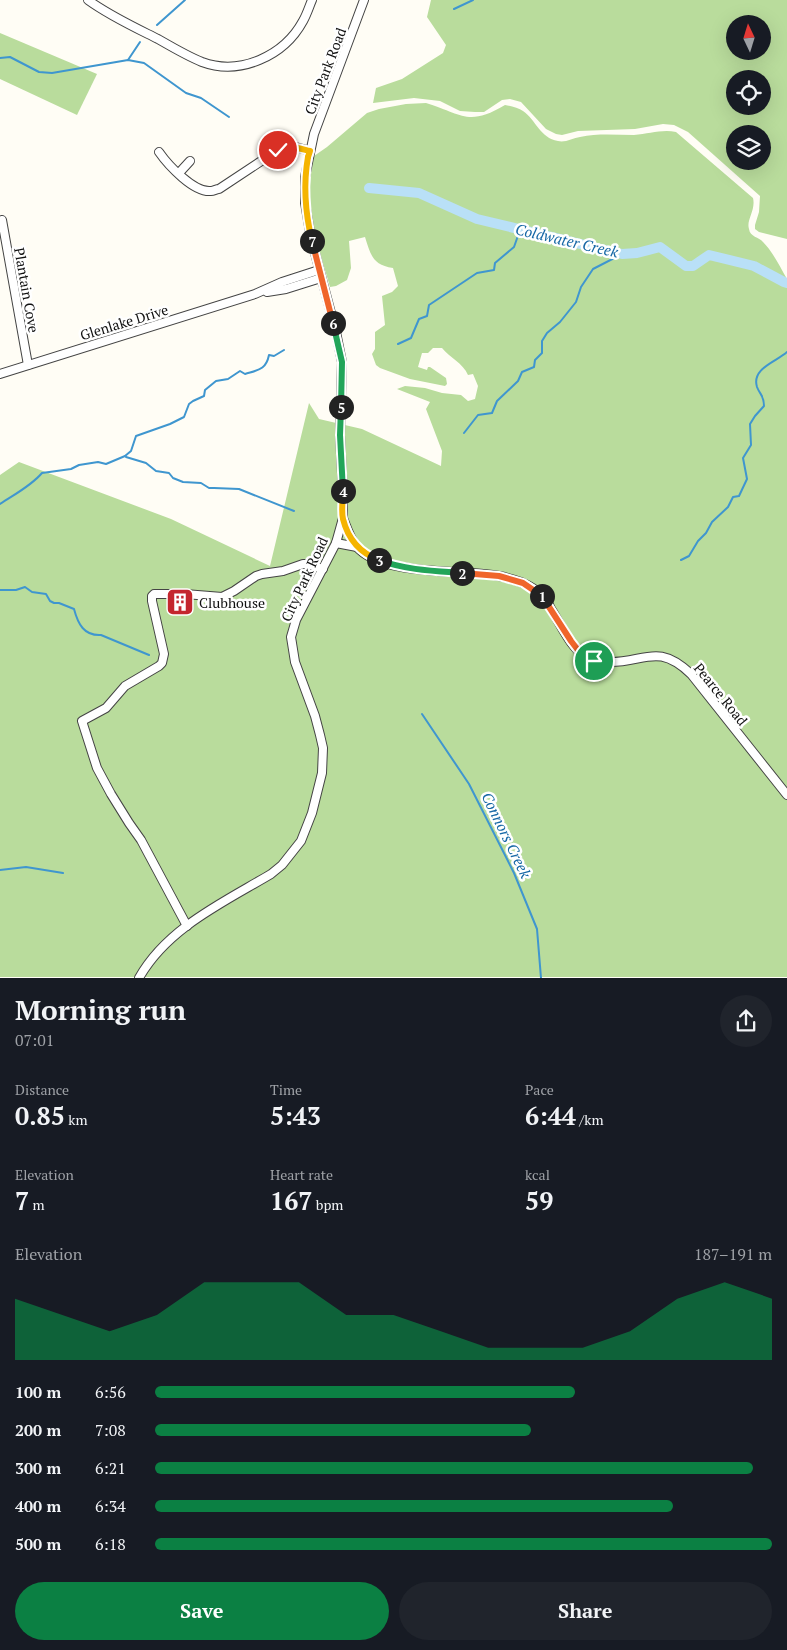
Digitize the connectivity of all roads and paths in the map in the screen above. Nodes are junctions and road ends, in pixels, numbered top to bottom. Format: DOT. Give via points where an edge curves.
graph roads {
  1 [pos="88,0"];
  2 [pos="312,0"];
  3 [pos="364,0"];
  4 [pos="310,151"];
  5 [pos="159,152"];
  6 [pos="190,161"];
  7 [pos="179,174"];
  8 [pos="2,220"];
  9 [pos="320,274"];
  10 [pos="28,365"];
  11 [pos="0,374"];
  12 [pos="343,518"];
  13 [pos="336,543"];
  14 [pos="357,546"];
  15 [pos="323,569"];
  16 [pos="787,795"];
  17 [pos="186,926"];
  18 [pos="139,978"];
  1 -- 2 [label="street" via="201,61 239,66 265,58 282,46 302,22"];
  3 -- 4 [label="street, City Park Road"];
  4 -- 7 [label="street" via="284,146 211,191 193,186"];
  4 -- 9 [label="street, City Park Road" via="305,203"];
  5 -- 7 [label="street"];
  6 -- 7 [label="street"];
  8 -- 10 [label="street, Plantain Cove"];
  9 -- 10 [label="street, Glenlake Drive" via="282,282 255,294"];
  9 -- 12 [label="street, City Park Road" via="342,362"];
  10 -- 11 [label="street, Glenlake Drive"];
  12 -- 13 [label="street, City Park Road"];
  12 -- 14 [label="street, Pearce Road"];
  13 -- 14 [label="street"];
  13 -- 15 [label="street, City Park Road"];
  14 -- 16 [label="street, Pearce Road" via="389,564 499,576 523,583 544,597 581,654 594,661 619,662 648,655 678,662"];
  15 -- 17 [label="street, City Park Road" via="296,620 291,637 295,662 323,748 322,773 306,829 301,841 271,874"];
  15 -- 17 [label="street" via="303,564 283,572 262,574 222,597 154,594 152,601 164,654 162,663 125,686 106,708 82,721 97,768 141,840"];
  17 -- 18 [label="street, City Park Road" via="158,952"];
}
